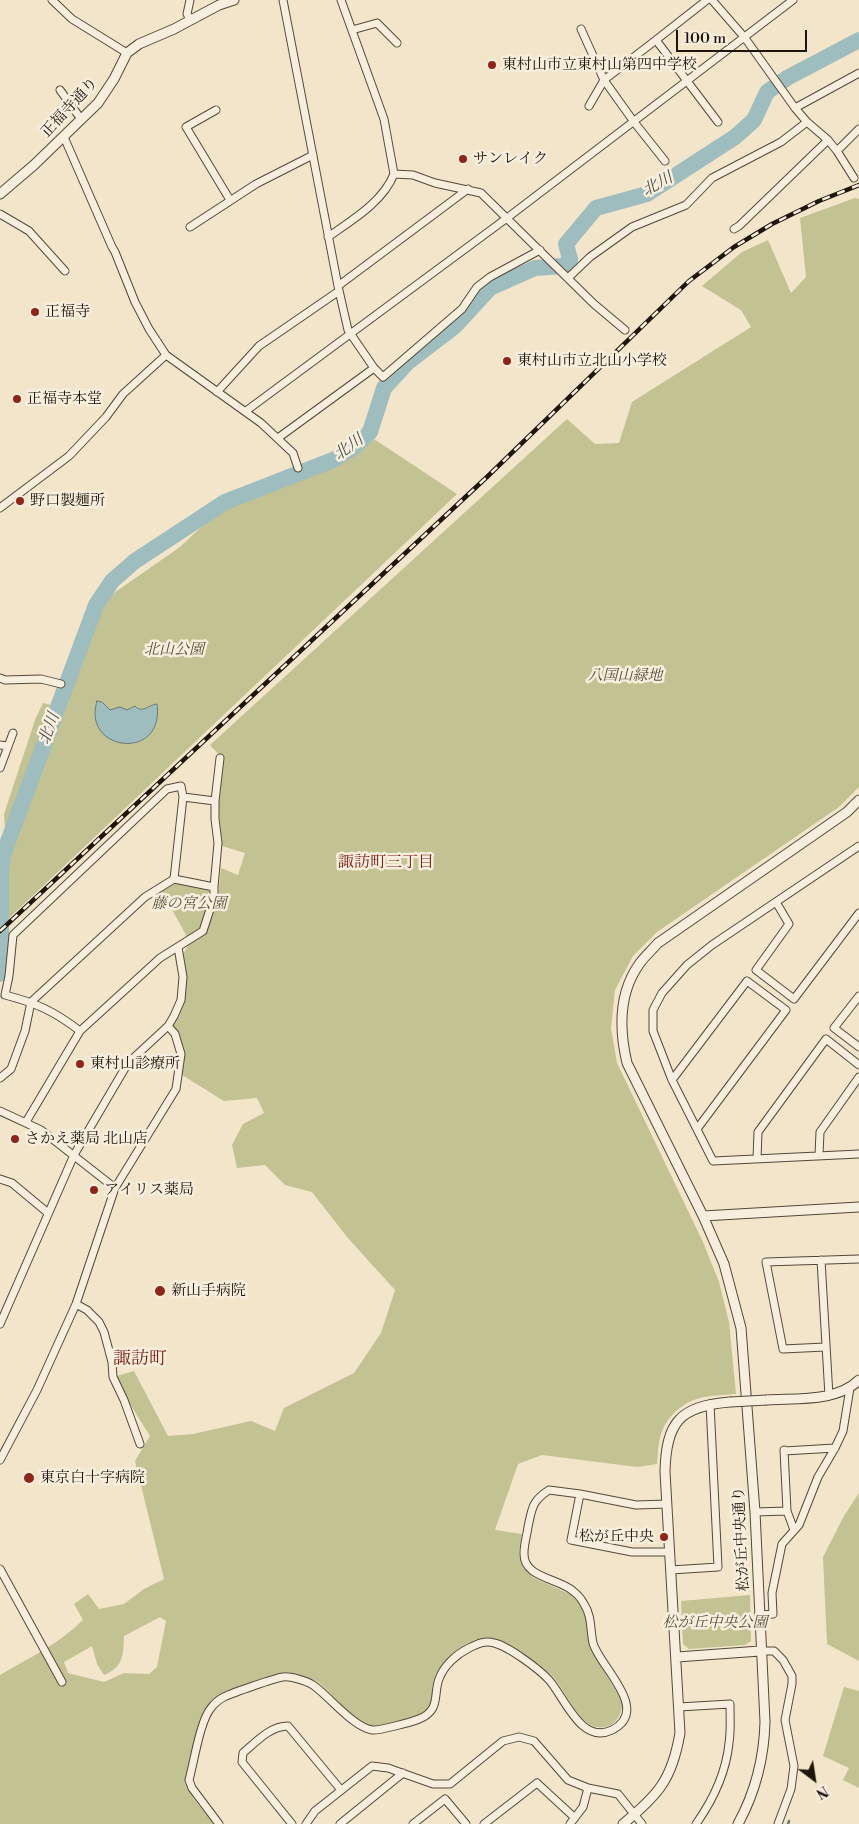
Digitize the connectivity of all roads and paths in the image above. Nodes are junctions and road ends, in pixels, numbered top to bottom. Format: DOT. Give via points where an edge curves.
graph roads {
  1 [pos="52,0"];
  2 [pos="190,0"];
  3 [pos="234,0"];
  4 [pos="283,0"];
  5 [pos="341,0"];
  6 [pos="707,0"];
  7 [pos="712,0"];
  8 [pos="793,0"];
  9 [pos="190,20"];
  10 [pos="581,29"];
  11 [pos="352,30"];
  12 [pos="745,38"];
  13 [pos="656,40"];
  14 [pos="397,43"];
  15 [pos="127,53"];
  16 [pos="859,73"];
  17 [pos="604,80"];
  18 [pos="687,82"];
  19 [pos="60,90"];
  20 [pos="589,106"];
  21 [pos="795,108"];
  22 [pos="216,110"];
  23 [pos="81,119"];
  24 [pos="634,122"];
  25 [pos="718,122"];
  26 [pos="807,122"];
  27 [pos="859,129"];
  28 [pos="64,137"];
  29 [pos="828,140"];
  30 [pos="837,151"];
  31 [pos="313,155"];
  32 [pos="665,161"];
  33 [pos="394,174"];
  34 [pos="854,178"];
  35 [pos="468,190"];
  36 [pos="0,194"];
  37 [pos="230,200"];
  38 [pos="0,214"];
  39 [pos="507,218"];
  40 [pos="190,227"];
  41 [pos="734,229"];
  42 [pos="328,237"];
  43 [pos="542,252"];
  44 [pos="64,271"];
  45 [pos="568,278"];
  46 [pos="338,288"];
  47 [pos="625,330"];
  48 [pos="350,334"];
  49 [pos="166,355"];
  50 [pos="374,368"];
  51 [pos="217,392"];
  52 [pos="246,411"];
  53 [pos="278,438"];
  54 [pos="298,468"];
  55 [pos="0,508"];
  56 [pos="0,678"];
  57 [pos="61,684"];
  58 [pos="13,733"];
  59 [pos="0,745"];
  60 [pos="8,746"];
  61 [pos="220,758"];
  62 [pos="0,768"];
  63 [pos="183,797"];
  64 [pos="215,800"];
  65 [pos="859,800"];
  66 [pos="859,846"];
  67 [pos="174,878"];
  68 [pos="214,887"];
  69 [pos="776,902"];
  70 [pos="859,913"];
  71 [pos="178,947"];
  72 [pos="859,996"];
  73 [pos="32,1002"];
  74 [pos="168,1026"];
  75 [pos="80,1031"];
  76 [pos="859,1047"];
  77 [pos="859,1064"];
  78 [pos="859,1077"];
  79 [pos="0,1078"];
  80 [pos="672,1080"];
  81 [pos="0,1110"];
  82 [pos="26,1122"];
  83 [pos="697,1129"];
  84 [pos="859,1154"];
  85 [pos="74,1155"];
  86 [pos="819,1155"];
  87 [pos="756,1159"];
  88 [pos="0,1179"];
  89 [pos="115,1188"];
  90 [pos="859,1207"];
  91 [pos="48,1213"];
  92 [pos="703,1216"];
  93 [pos="859,1258"];
  94 [pos="820,1260"];
  95 [pos="76,1304"];
  96 [pos="0,1324"];
  97 [pos="825,1347"];
  98 [pos="859,1380"];
  99 [pos="850,1388"];
  100 [pos="828,1396"];
  101 [pos="710,1404"];
  102 [pos="140,1444"];
  103 [pos="835,1448"];
  104 [pos="0,1460"];
  105 [pos="580,1494"];
  106 [pos="667,1504"];
  107 [pos="787,1511"];
  108 [pos="755,1512"];
  109 [pos="794,1530"];
  110 [pos="670,1552"];
  111 [pos="0,1569"];
  112 [pos="671,1570"];
  113 [pos="760,1616"];
  114 [pos="760,1651"];
  115 [pos="677,1657"];
  116 [pos="62,1682"];
  117 [pos="679,1707"];
  118 [pos="403,1773"];
  119 [pos="588,1788"];
  120 [pos="341,1790"];
  121 [pos="634,1815"];
  122 [pos="572,1821"];
  123 [pos="219,1824"];
  124 [pos="292,1824"];
  125 [pos="306,1824"];
  126 [pos="340,1824"];
  127 [pos="413,1824"];
  128 [pos="466,1824"];
  129 [pos="484,1824"];
  130 [pos="623,1824"];
  131 [pos="642,1824"];
  132 [pos="696,1824"];
  133 [pos="738,1824"];
  134 [pos="778,1824"];
  1 -- 15 [label="street" via="72,19"];
  2 -- 9 [label="street" via="187,14"];
  3 -- 9 [label="street"];
  4 -- 31 [label="street"];
  5 -- 11 [label="street"];
  6 -- 13 [label="street"];
  7 -- 12 [label="street"];
  8 -- 12 [label="street"];
  9 -- 15 [label="street"];
  10 -- 17 [label="street"];
  11 -- 14 [label="street" via="376,24"];
  11 -- 33 [label="street" via="384,119"];
  12 -- 18 [label="street"];
  12 -- 21 [label="street"];
  13 -- 17 [label="street"];
  13 -- 18 [label="street"];
  15 -- 23 [label="street, 正福寺通り" via="98,103"];
  16 -- 21 [label="street"];
  17 -- 20 [label="street"];
  17 -- 24 [label="street"];
  18 -- 24 [label="street"];
  18 -- 25 [label="street"];
  19 -- 23 [label="street"];
  21 -- 26 [label="street"];
  22 -- 37 [label="street" via="186,127"];
  23 -- 28 [label="street, 正福寺通り"];
  24 -- 32 [label="street"];
  24 -- 39 [label="street"];
  26 -- 29 [label="street"];
  26 -- 45 [label="street" via="781,142 712,178 686,205 632,227 590,257"];
  27 -- 30 [label="street"];
  28 -- 36 [label="street, 正福寺通り"];
  28 -- 49 [label="street" via="135,302"];
  29 -- 30 [label="street"];
  29 -- 41 [label="street"];
  30 -- 34 [label="street"];
  31 -- 37 [label="street"];
  31 -- 42 [label="street"];
  33 -- 35 [label="street" via="413,175"];
  33 -- 42 [label="street" via="370,206"];
  35 -- 39 [label="street" via="481,193"];
  35 -- 46 [label="street"];
  37 -- 40 [label="street"];
  38 -- 44 [label="street" via="28,231"];
  39 -- 43 [label="street"];
  39 -- 48 [label="street"];
  42 -- 46 [label="street"];
  43 -- 45 [label="street"];
  43 -- 50 [label="street" via="490,277 462,309 382,377"];
  45 -- 47 [label="street"];
  46 -- 48 [label="street"];
  46 -- 51 [label="street" via="259,346"];
  48 -- 50 [label="street"];
  48 -- 52 [label="street"];
  49 -- 51 [label="street"];
  49 -- 55 [label="street" via="123,394 69,456"];
  50 -- 53 [label="street"];
  51 -- 52 [label="street"];
  52 -- 53 [label="street"];
  53 -- 54 [label="street" via="293,453"];
  56 -- 57 [label="street" via="41,679"];
  58 -- 60 [label="street"];
  59 -- 60 [label="street"];
  60 -- 62 [label="street"];
  61 -- 64 [label="street"];
  63 -- 64 [label="street"];
  63 -- 67 [label="street"];
  63 -- 73 [label="street" via="180,786 167,789 13,935 5,996"];
  64 -- 68 [label="street" via="218,843"];
  65 -- 92 [label="street, 松が丘中央通り" via="847,812 658,943 639,963 626,989 621,1013 622,1043 627,1063"];
  66 -- 69 [label="street"];
  67 -- 68 [label="street"];
  67 -- 73 [label="street" via="145,897"];
  68 -- 71 [label="street" via="203,931"];
  69 -- 70 [label="street" via="789,924 756,970 794,999"];
  69 -- 80 [label="street" via="686,965 662,993 654,1010 653,1031"];
  71 -- 74 [label="street" via="184,977 181,1000"];
  71 -- 75 [label="street" via="160,958"];
  72 -- 76 [label="street" via="834,1028"];
  73 -- 75 [label="street" via="60,1015"];
  73 -- 79 [label="street" via="11,1069"];
  74 -- 85 [label="street" via="128,1063"];
  74 -- 89 [label="street" via="175,1034 181,1054 176,1089"];
  75 -- 82 [label="street"];
  77 -- 87 [label="street" via="826,1039 758,1132"];
  78 -- 86 [label="street" via="820,1132"];
  80 -- 83 [label="street"];
  80 -- 83 [label="street" via="747,981 786,1010"];
  81 -- 82 [label="street"];
  82 -- 85 [label="street"];
  83 -- 87 [label="street" via="713,1161"];
  84 -- 86 [label="street"];
  85 -- 89 [label="street"];
  85 -- 91 [label="street"];
  86 -- 87 [label="street"];
  88 -- 91 [label="street" via="12,1183"];
  89 -- 95 [label="street"];
  90 -- 92 [label="street"];
  91 -- 96 [label="street"];
  92 -- 108 [label="street, 松が丘中央通り" via="724,1264 741,1328"];
  93 -- 94 [label="street"];
  94 -- 97 [label="street"];
  94 -- 97 [label="street" via="766,1262 783,1349"];
  95 -- 102 [label="street" via="99,1322 104,1332 113,1377"];
  95 -- 104 [label="street" via="37,1390"];
  97 -- 100 [label="street"];
  98 -- 99 [label="street"];
  99 -- 100 [label="street"];
  99 -- 103 [label="street" via="843,1431"];
  100 -- 101 [label="street, bridge"];
  101 -- 106 [label="street" via="687,1412 671,1431 665,1457"];
  101 -- 112 [label="street" via="718,1567"];
  103 -- 107 [label="street" via="784,1451"];
  103 -- 109 [label="street"];
  105 -- 106 [label="street" via="636,1505"];
  105 -- 110 [label="street" via="571,1540 632,1552"];
  105 -- 123 [label="street" via="549,1490 539,1497 533,1506 523,1555 533,1572 572,1590 585,1605 591,1620 593,1644 623,1692 626,1711 620,1724 606,1731 586,1729 549,1680 494,1642 481,1642 461,1652 444,1669 431,1711 420,1719 373,1731 361,1727 311,1684 285,1677 224,1697 210,1709 202,1727 189,1780"];
  106 -- 110 [label="street"];
  107 -- 108 [label="street"];
  107 -- 109 [label="street"];
  108 -- 113 [label="street, 松が丘中央通り"];
  109 -- 113 [label="street" via="782,1544 772,1593 773,1614"];
  110 -- 112 [label="street"];
  111 -- 116 [label="street"];
  112 -- 115 [label="street"];
  113 -- 114 [label="street, 松が丘中央通り"];
  114 -- 115 [label="street"];
  114 -- 133 [label="street, 松が丘中央通り" via="764,1747 753,1792"];
  114 -- 134 [label="street" via="774,1651 792,1676 785,1720 794,1766 791,1789"];
  115 -- 117 [label="street"];
  117 -- 121 [label="street" via="680,1734 670,1772 653,1798"];
  117 -- 132 [label="street" via="730,1704 730,1743 722,1775 710,1805"];
  118 -- 119 [label="street" via="433,1784 450,1784 503,1742 519,1737 534,1741 568,1780"];
  118 -- 120 [label="street" via="372,1766"];
  118 -- 126 [label="street"];
  119 -- 121 [label="street" via="618,1794"];
  119 -- 122 [label="street" via="583,1808"];
  120 -- 124 [label="street" via="288,1726 278,1726 243,1753 242,1762"];
  120 -- 125 [label="street" via="315,1811"];
  121 -- 130 [label="street"];
  121 -- 131 [label="street"];
  122 -- 129 [label="street" via="537,1783"];
  127 -- 128 [label="street" via="445,1799"];
}
